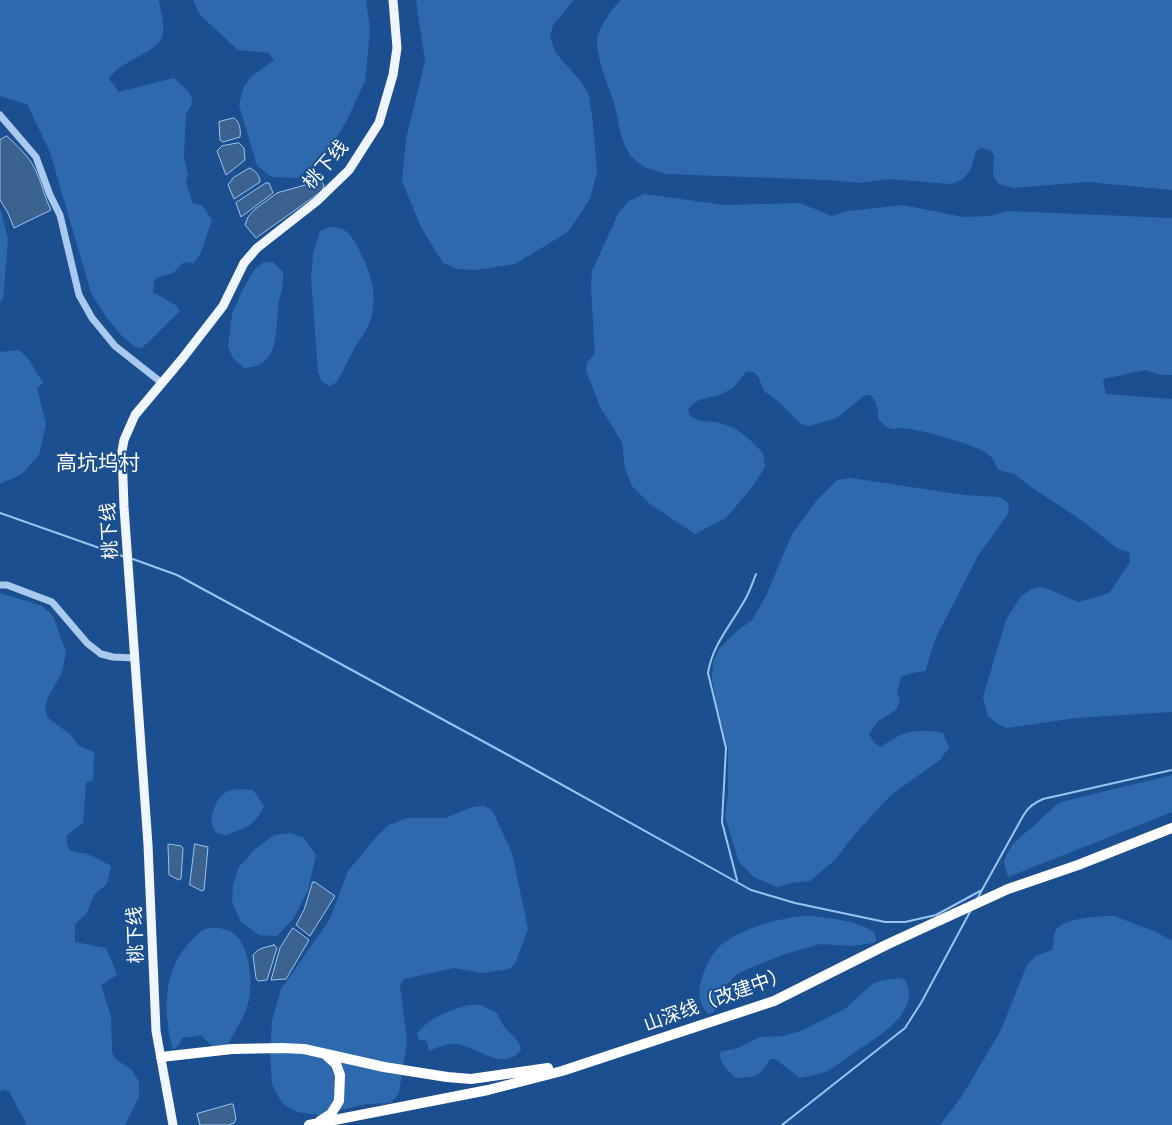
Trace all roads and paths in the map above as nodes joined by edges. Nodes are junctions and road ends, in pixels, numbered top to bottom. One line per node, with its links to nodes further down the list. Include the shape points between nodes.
1 (393, 0): 3 (main road, 桃下线, via 397,48 379,123 349,170 317,201 267,239 244,263 223,306)
2 (0, 115): 3 (street, via 36,157 60,214 79,294 92,318 115,346)
3 (162, 383): 5 (main road, 桃下线, via 135,415 122,451)
4 (0, 585): 5 (street, via 52,602 87,643 101,654)
5 (134, 658): 9 (main road, 桃下线, via 148,845 156,1031)
6 (1172, 828): 7 (highway, 山深线（改建中）, via 1078,866 1008,889 774,1001)
7 (620, 1052): 8 (highway, via 528,1072 471,1079 422,1074); 10 (highway, 山深线（改建中）, via 488,1090)
8 (326, 1055): 9 (highway, via 282,1048 232,1049); 10 (highway, via 336,1064 340,1075 339,1101 331,1114)
9 (161, 1057): 11 (main road, 桃下线)
10 (313, 1124)
11 (173, 1125)

